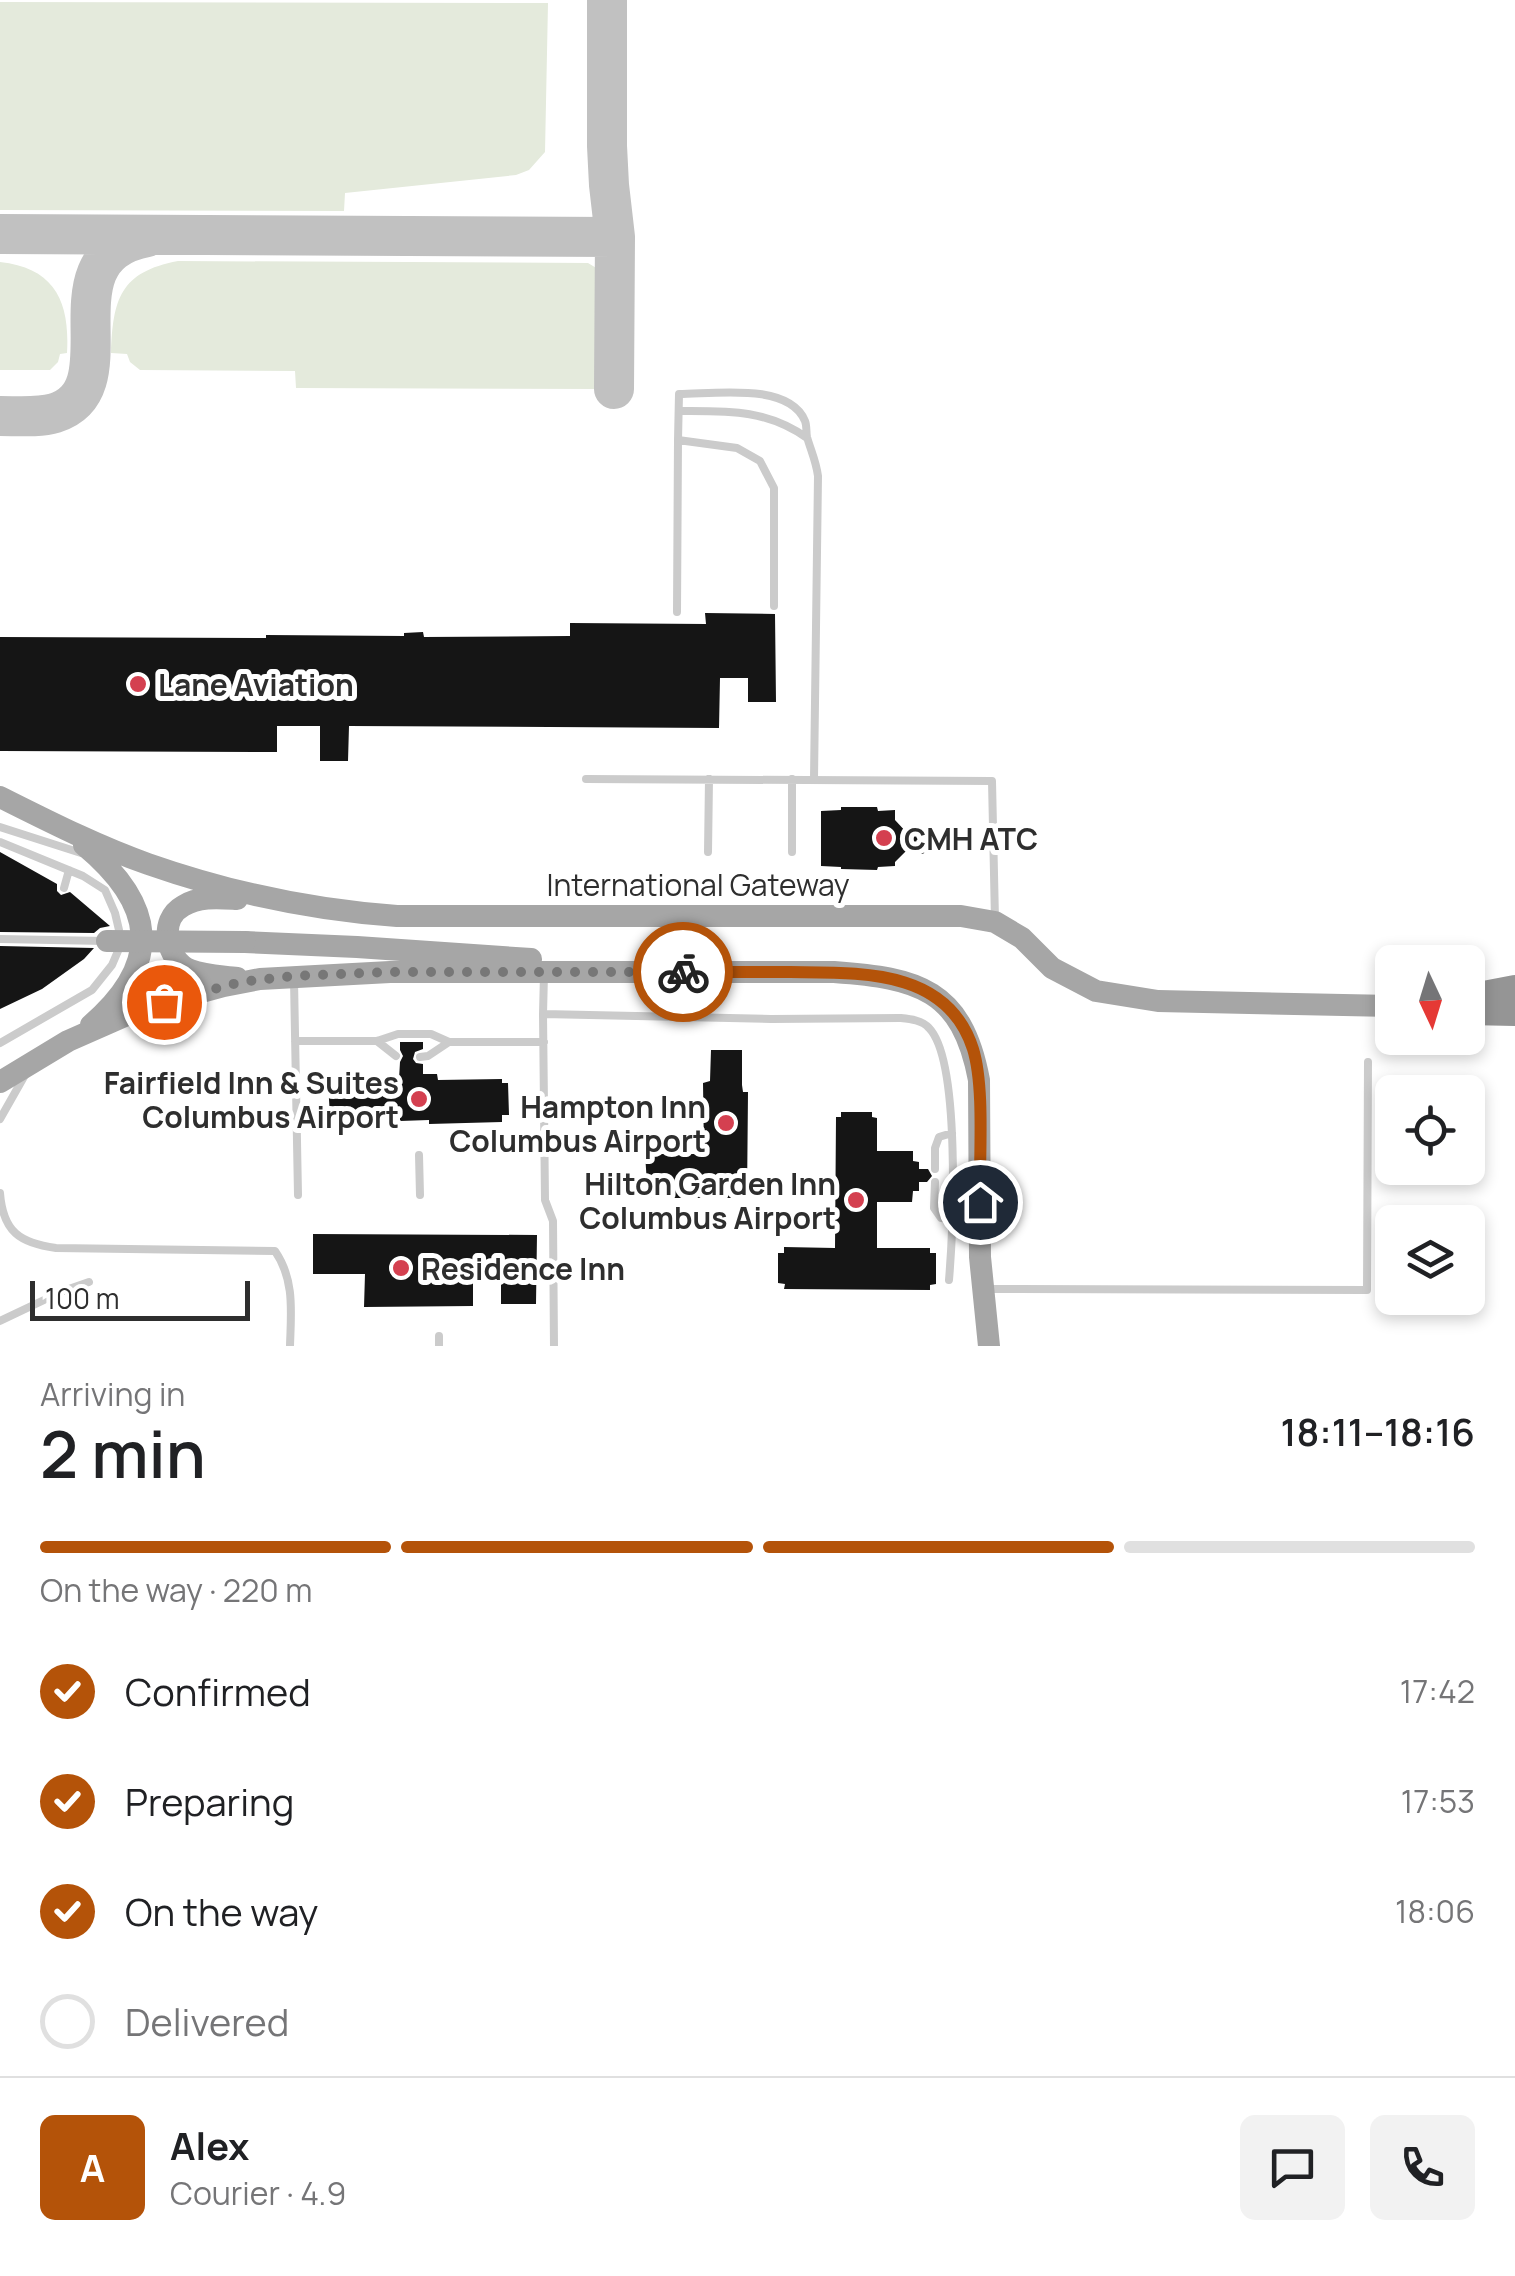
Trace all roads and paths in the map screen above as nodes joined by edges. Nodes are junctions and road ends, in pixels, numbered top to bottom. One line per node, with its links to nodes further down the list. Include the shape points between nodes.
1 (678, 411): 2 (lane, via 765,416); 2 (lane, via 679,394 773,395 794,405); 3 (lane)
2 (807, 438): 8 (lane, via 818,476)
3 (678, 440): 4 (lane, via 737,448 760,462 774,488); 5 (lane)
4 (774, 606)
5 (677, 612)
6 (709, 779): 7 (lane); 9 (lane); 15 (lane)
7 (792, 779): 8 (lane); 16 (lane)
8 (814, 779): 23 (lane, via 992,780)
9 (586, 780)
10 (7, 801): 12 (main road, International Gateway)
11 (0, 826): 17 (lane)
12 (60, 826): 17 (main road); 18 (main road, International Gateway)
13 (0, 842): 14 (lane)
14 (26, 852): 19 (lane); 20 (lane)
15 (708, 852)
16 (792, 852)
17 (103, 860): 18 (lane); 36 (main road, via 136,908 139,962 115,1001)
18 (150, 864): 22 (main road, International Gateway, via 232,890)
19 (26, 866)
20 (69, 870): 21 (lane); 41 (lane, via 105,890 120,930 118,951 92,990)
21 (64, 888)
22 (335, 910): 23 (main road, International Gateway, via 397,916 958,916); 29 (main road, via 210,898 175,911 168,943 185,968)
23 (995, 922): 32 (main road, International Gateway, via 1052,968 1096,991 1158,1001)
24 (0, 939): 25 (lane)
25 (107, 940): 27 (main road, bridge, via 502,955)
26 (544, 971): 27 (main road); 28 (main road); 35 (lane)
27 (642, 971): 58 (main road, via 880,976 948,1006 963,1025 978,1080)
28 (294, 976): 29 (main road); 37 (lane)
29 (260, 979): 36 (main road, via 143,1008)
30 (1515, 988): 31 (highway)
31 (1485, 994)
32 (1375, 1006)
33 (1485, 1011): 34 (highway)
34 (1515, 1012)
35 (544, 1014): 40 (lane); 48 (lane, via 915,1020 937,1040)
36 (68, 1041): 44 (main road)
37 (296, 1041): 38 (lane); 53 (lane)
38 (377, 1041): 39 (lane, via 431,1034); 42 (lane)
39 (450, 1042): 40 (lane); 43 (lane)
40 (544, 1042): 61 (lane)
41 (0, 1043)
42 (396, 1056)
43 (420, 1057)
44 (34, 1061): 46 (main road); 47 (lane)
45 (1368, 1062): 58 (lane, via 1367,1290)
46 (0, 1082)
47 (0, 1118)
48 (952, 1133): 50 (lane, via 939,1137); 55 (lane)
49 (419, 1156): 54 (lane)
50 (935, 1169)
51 (934, 1182): 55 (lane, via 934,1208)
52 (0, 1193): 60 (lane, via 12,1231 31,1245 276,1251 290,1287)
53 (298, 1195)
54 (420, 1195)
55 (953, 1220): 56 (lane)
56 (948, 1280)
57 (90, 1282): 59 (lane)
58 (983, 1296): 62 (main road); 63 (main road)
59 (0, 1321)
60 (290, 1346)
61 (554, 1346)
62 (971, 1346)
63 (989, 1346)

